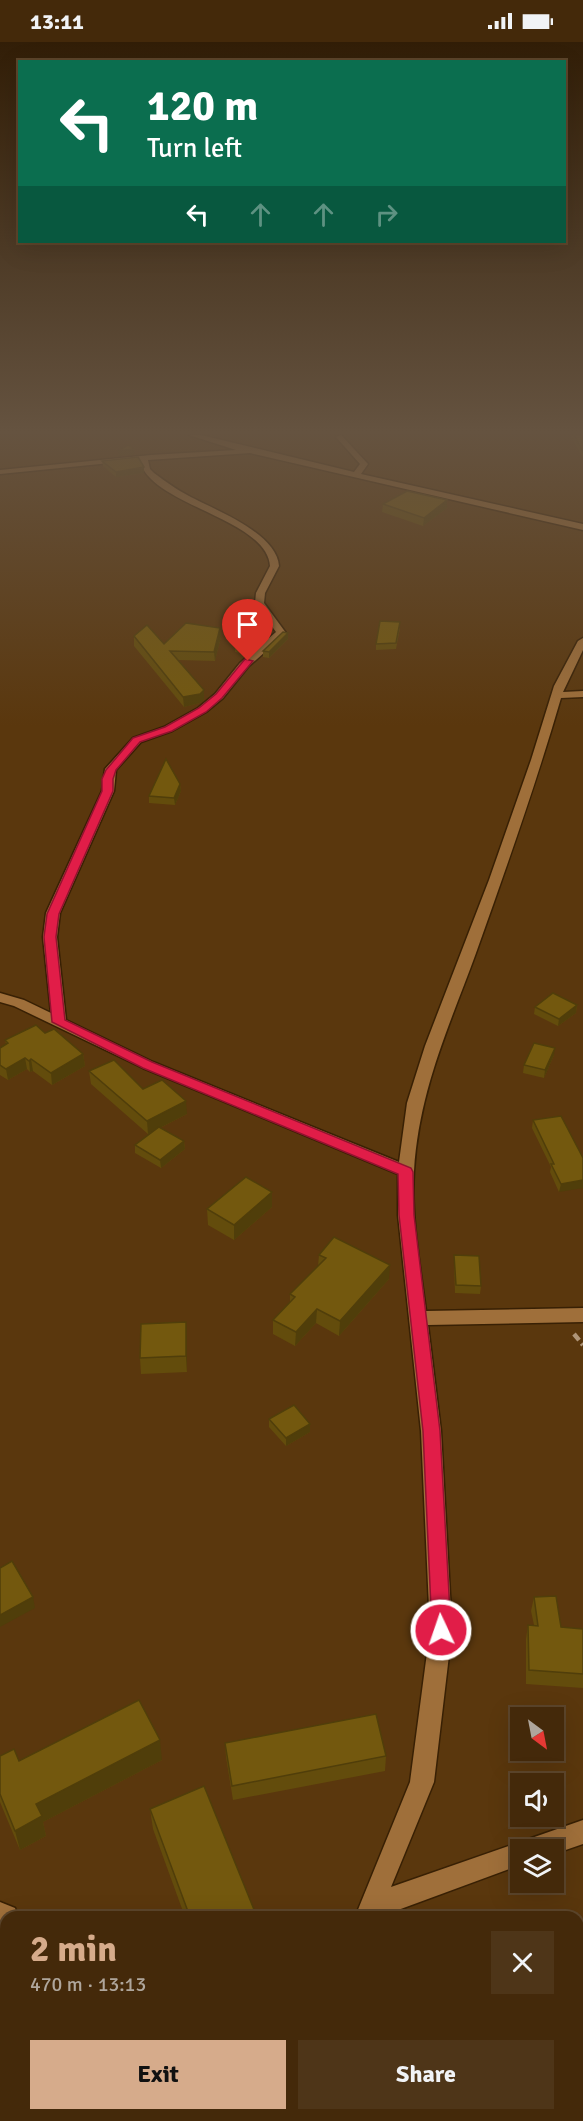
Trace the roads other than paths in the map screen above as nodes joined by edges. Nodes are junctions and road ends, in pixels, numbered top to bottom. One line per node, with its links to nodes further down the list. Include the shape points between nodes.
1 (247, 532): 6 (street, via 273,559 274,570 259,598 281,633 202,710 168,729 136,740 111,770 108,791 53,914 50,937)
2 (583, 641): 4 (street)
3 (583, 694): 4 (street)
4 (557, 695): 7 (street, via 468,955 432,1046 415,1103)
5 (0, 997): 6 (street)
6 (59, 1022): 7 (street, via 147,1065)
7 (406, 1172): 9 (street, via 406,1215)
8 (583, 1315): 9 (street)
9 (417, 1318): 13 (street, via 431,1431 441,1630 422,1782)
10 (583, 1832): 11 (street)
11 (562, 1839)
12 (510, 1857): 13 (street)
13 (369, 1911)

